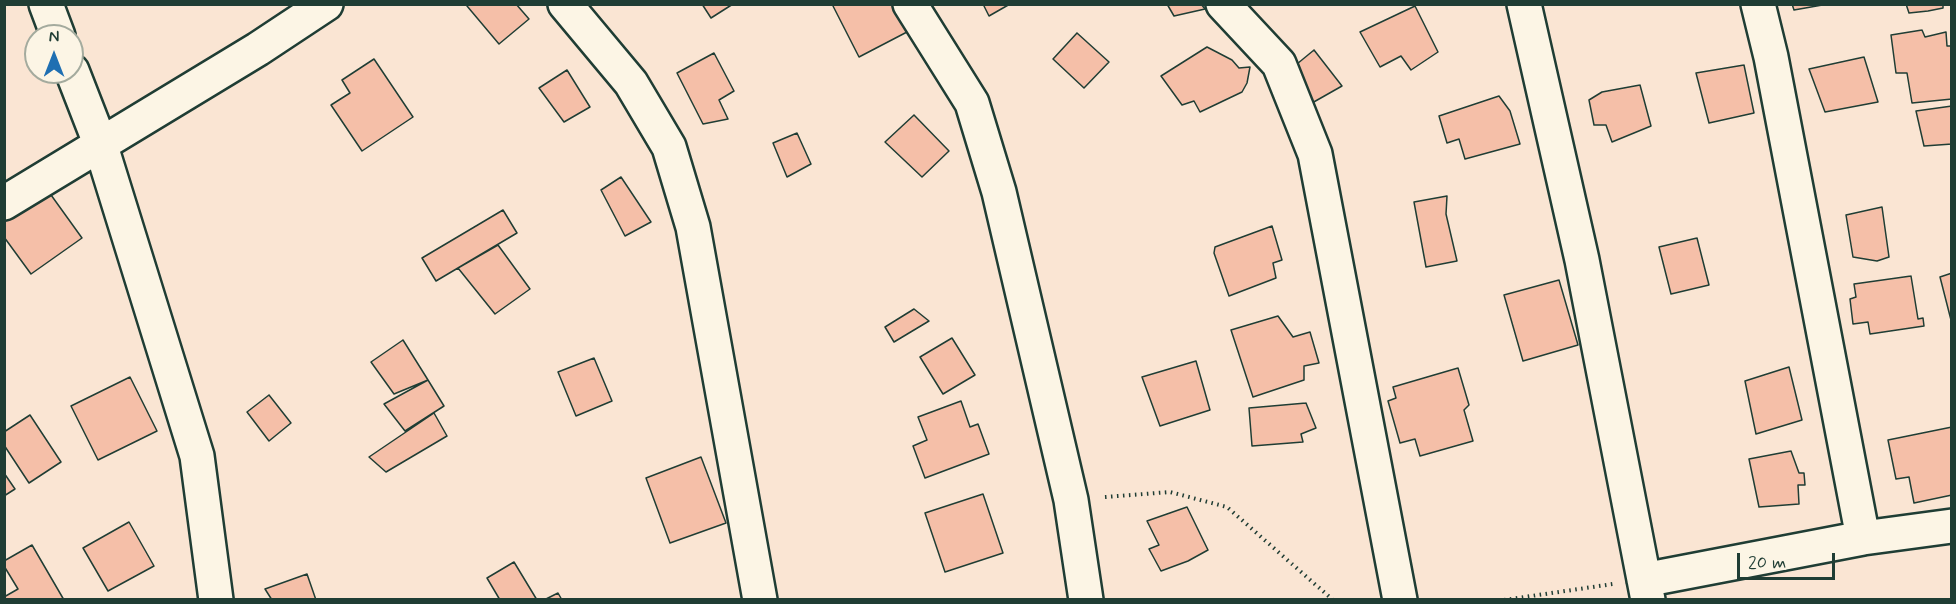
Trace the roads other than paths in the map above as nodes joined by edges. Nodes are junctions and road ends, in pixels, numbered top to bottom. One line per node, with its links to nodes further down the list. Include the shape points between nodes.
1 (46, 4): 8 (street)
2 (326, 4): 10 (street)
3 (565, 4): 16 (street, via 631,83 669,147 693,227)
4 (910, 4): 17 (street, via 972,103 999,192 1071,500)
5 (1223, 4): 18 (street, via 1279,64 1316,154)
6 (1524, 4): 14 (street, via 1582,260)
7 (1758, 4): 13 (street)
8 (54, 24)
9 (77, 84): 10 (street)
10 (100, 143): 11 (street); 15 (street, via 197,456)
11 (4, 203)
12 (1952, 526): 13 (street)
13 (1863, 538): 14 (street)
14 (1646, 590)
15 (216, 600)
16 (760, 600)
17 (1086, 600)
18 (1400, 600)

